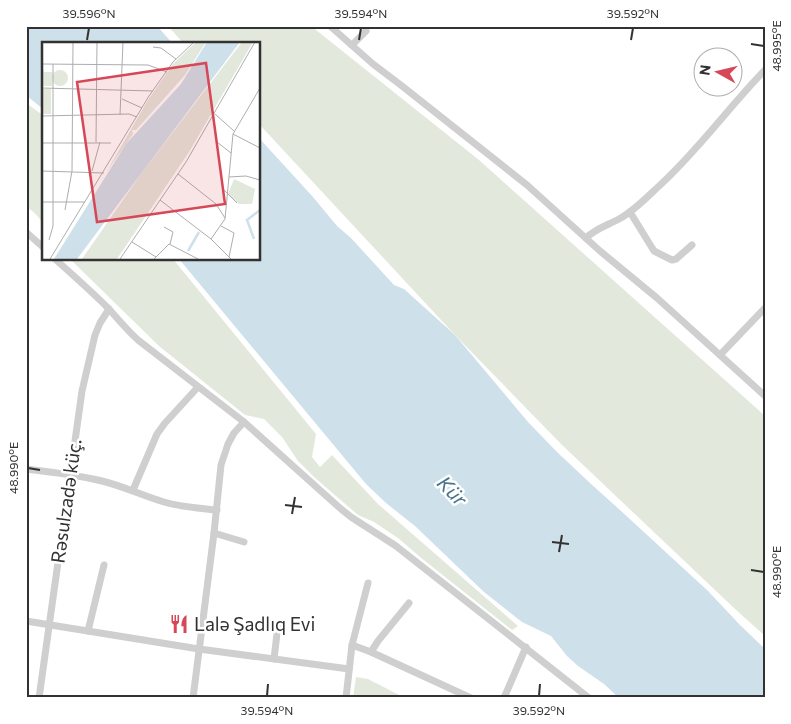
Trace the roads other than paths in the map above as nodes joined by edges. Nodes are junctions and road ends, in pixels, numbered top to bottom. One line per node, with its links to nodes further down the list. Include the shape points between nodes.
1 (330, 26): 3 (street)
2 (366, 31): 3 (street)
3 (352, 45): 7 (street, via 527,185)
4 (765, 70): 5 (street, via 675,170)
5 (630, 212): 7 (street); 8 (street, via 658,253 672,260)
6 (26, 232): 9 (street)
7 (586, 238): 13 (street)
8 (692, 245)
9 (42, 246)
10 (56, 260): 12 (street)
11 (765, 308): 13 (street)
12 (110, 310): 14 (street, via 138,340); 18 (street, Rəsulzadə küç., via 95,335 82,391)
13 (720, 355): 15 (street)
14 (198, 387): 16 (street); 19 (street, via 158,434)
15 (765, 396)
16 (244, 422): 20 (street, via 234,433 224,455); 32 (street, via 350,517 396,546)
17 (26, 469): 18 (street)
18 (70, 475): 19 (street); 27 (street, Rəsulzadə küç.)
19 (133, 490): 20 (street, via 162,502)
20 (217, 510): 21 (street)
21 (214, 533): 22 (street); 31 (street)
22 (244, 542)
23 (104, 565): 29 (street)
24 (368, 583): 30 (street)
25 (409, 603): 33 (street)
26 (26, 621): 27 (street)
27 (49, 624): 29 (street); 36 (street, Rəsulzadə küç.)
28 (278, 626): 34 (street)
29 (88, 630): 31 (street)
30 (352, 645): 33 (street); 35 (street)
31 (199, 648): 34 (street); 37 (street)
32 (526, 648): 40 (street); 41 (street)
33 (371, 652): 39 (street)
34 (274, 659): 35 (street)
35 (349, 669): 38 (street)
36 (39, 698)
37 (193, 698)
38 (346, 698)
39 (471, 698)
40 (504, 698)
41 (589, 698)

